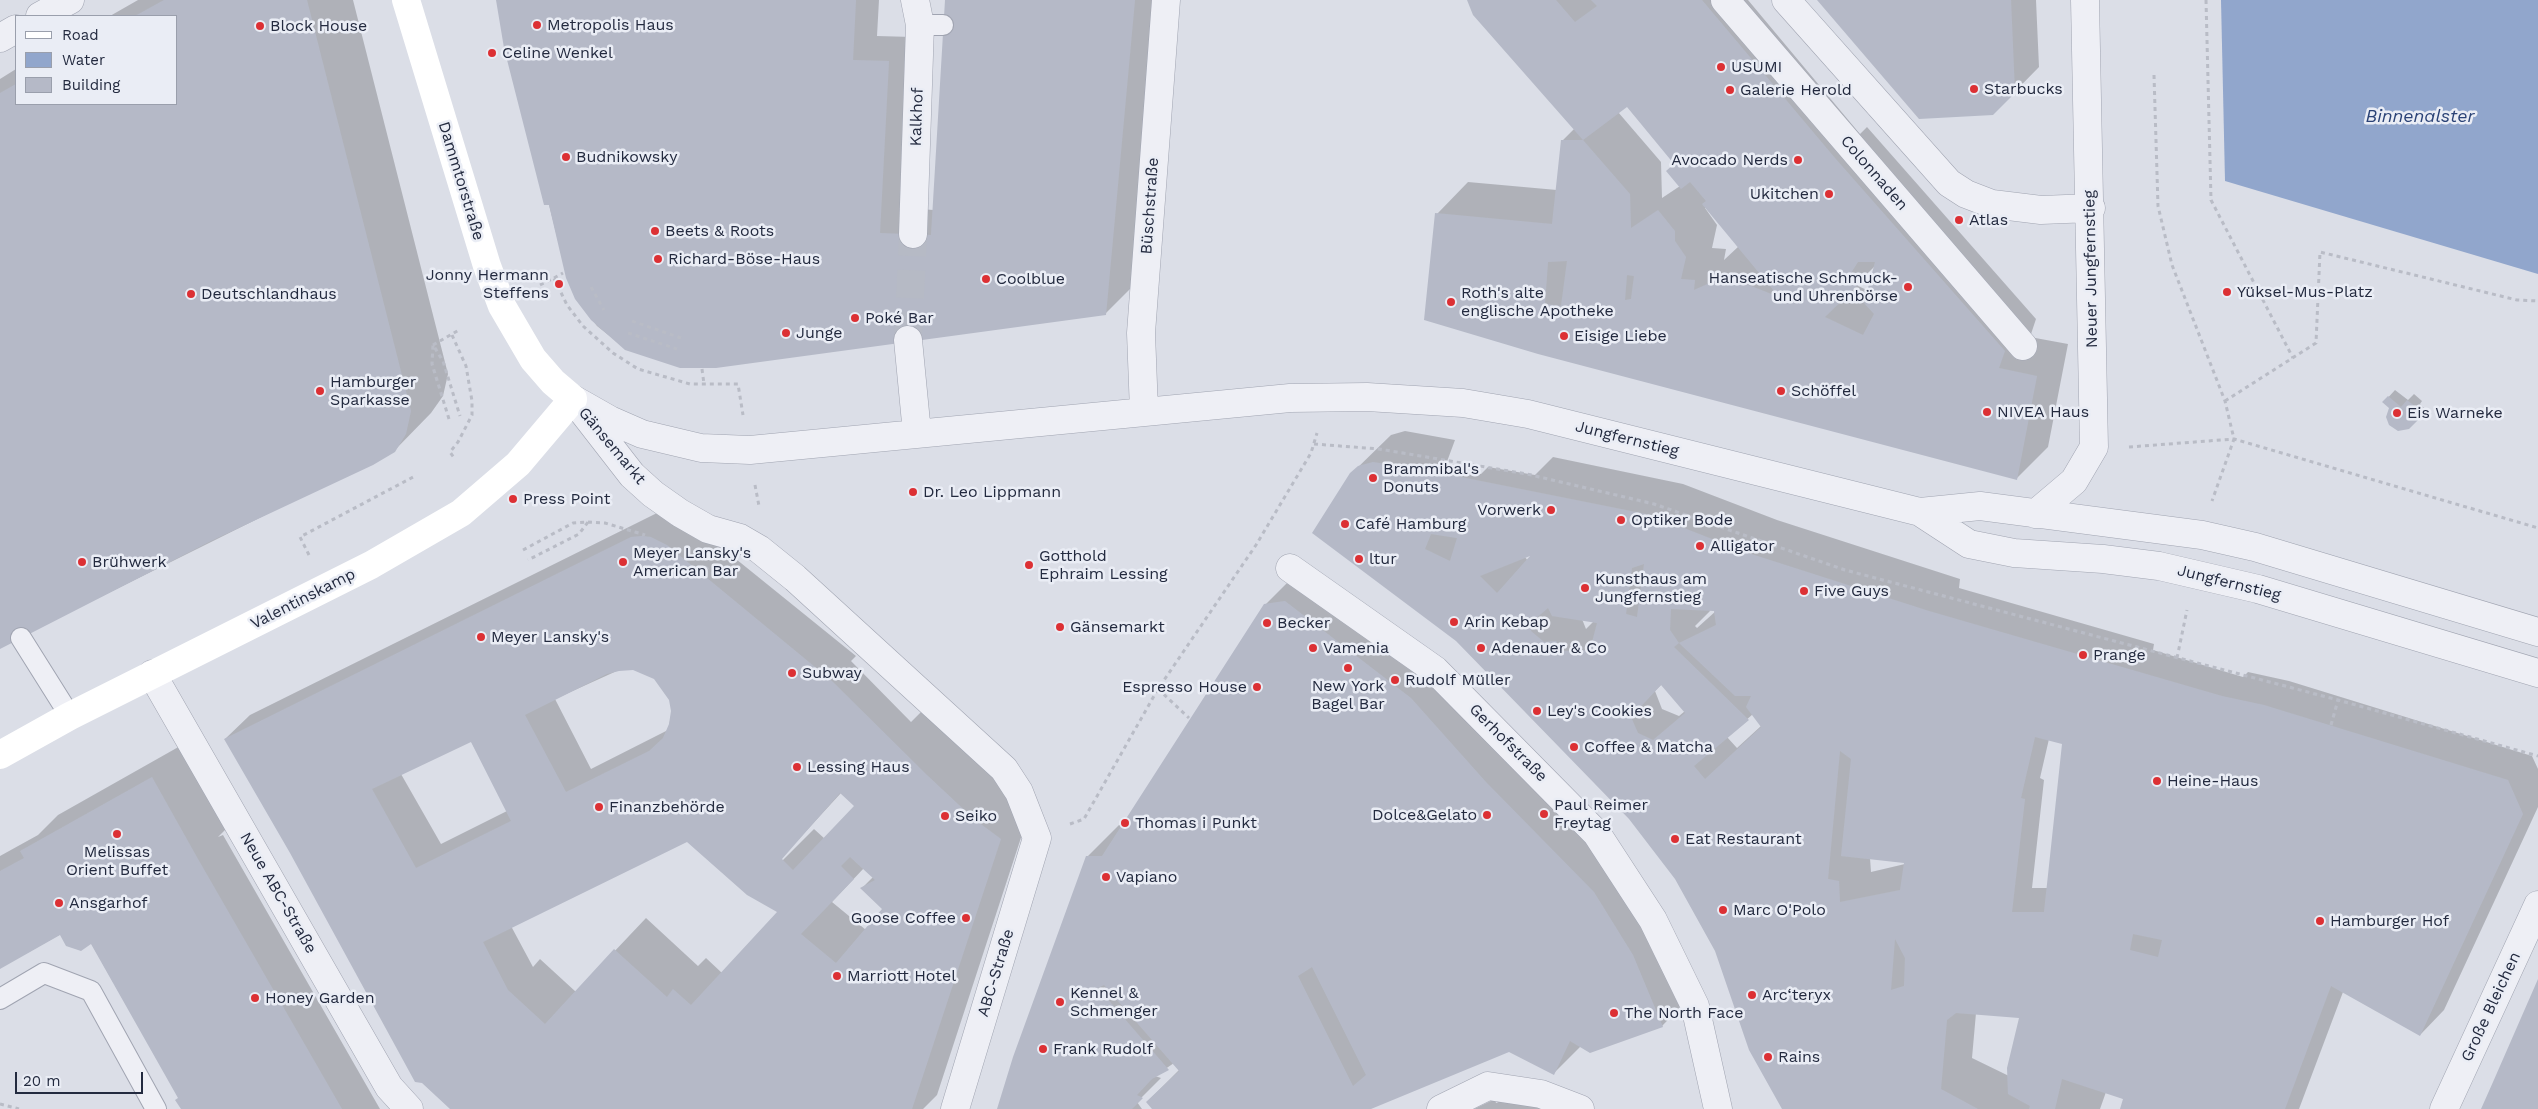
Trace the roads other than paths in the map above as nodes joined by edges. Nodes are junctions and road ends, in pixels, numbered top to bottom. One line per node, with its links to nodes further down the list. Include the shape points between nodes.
1 (70, 0): 7 (street)
2 (406, 0): 16 (street, Dammtorstraße, via 502,306 533,359)
3 (1166, 0): 17 (street, Büschstraße, via 1141,332)
4 (1725, 0): 14 (street, Colonnaden)
5 (1786, 0): 11 (street, via 1949,183 1992,204 2041,210)
6 (2085, 0): 11 (street, Neuer Jungfernstieg)
7 (42, 15)
8 (926, 17): 12 (street, Kalkhof)
9 (15, 30): 10 (street)
10 (0, 38)
11 (2090, 208): 20 (street, Neuer Jungfernstieg, via 2094,447 2074,482)
12 (913, 234)
13 (908, 340): 18 (street)
14 (2023, 346)
15 (1329, 396): 17 (street, Gänsemarkt); 19 (street, Jungfernstieg, via 1439,401 1528,414)
16 (573, 399): 18 (street, Gänsemarkt, via 642,434 700,448 750,450); 24 (street, Valentinskamp, via 518,464 461,513 371,565); 28 (street, Gänsemarkt, via 625,467 653,494 708,529 740,538 759,549 1004,769 1019,792)
17 (1144, 411): 18 (street, Gänsemarkt)
18 (917, 433)
19 (1920, 512): 20 (street, Jungfernstieg, via 1980,506); 25 (street, Jungfernstieg, via 1969,544 2014,553 2103,559 2258,588)
20 (2035, 514): 22 (street, Jungfernstieg, via 2185,532 2255,547)
21 (1290, 568): 36 (street, Gerhofstraße, via 1435,670 1597,834 1654,920 1695,1006)
22 (2538, 632)
23 (21, 638): 26 (lane)
24 (152, 674): 26 (street, Valentinskamp); 32 (street, Neue ABC-Straße, via 390,1087)
25 (2538, 674)
26 (70, 716): 27 (street, Valentinskamp)
27 (0, 755)
28 (1038, 838): 33 (street, ABC-Straße)
29 (2538, 905): 37 (street, Große Bleichen)
30 (0, 999): 31 (lane, via 44,973 91,990)
31 (156, 1109)
32 (409, 1109)
33 (955, 1109)
34 (1441, 1109): 35 (street, via 1488,1086 1541,1094)
35 (1580, 1109)
36 (1718, 1109)
37 (2444, 1109)

